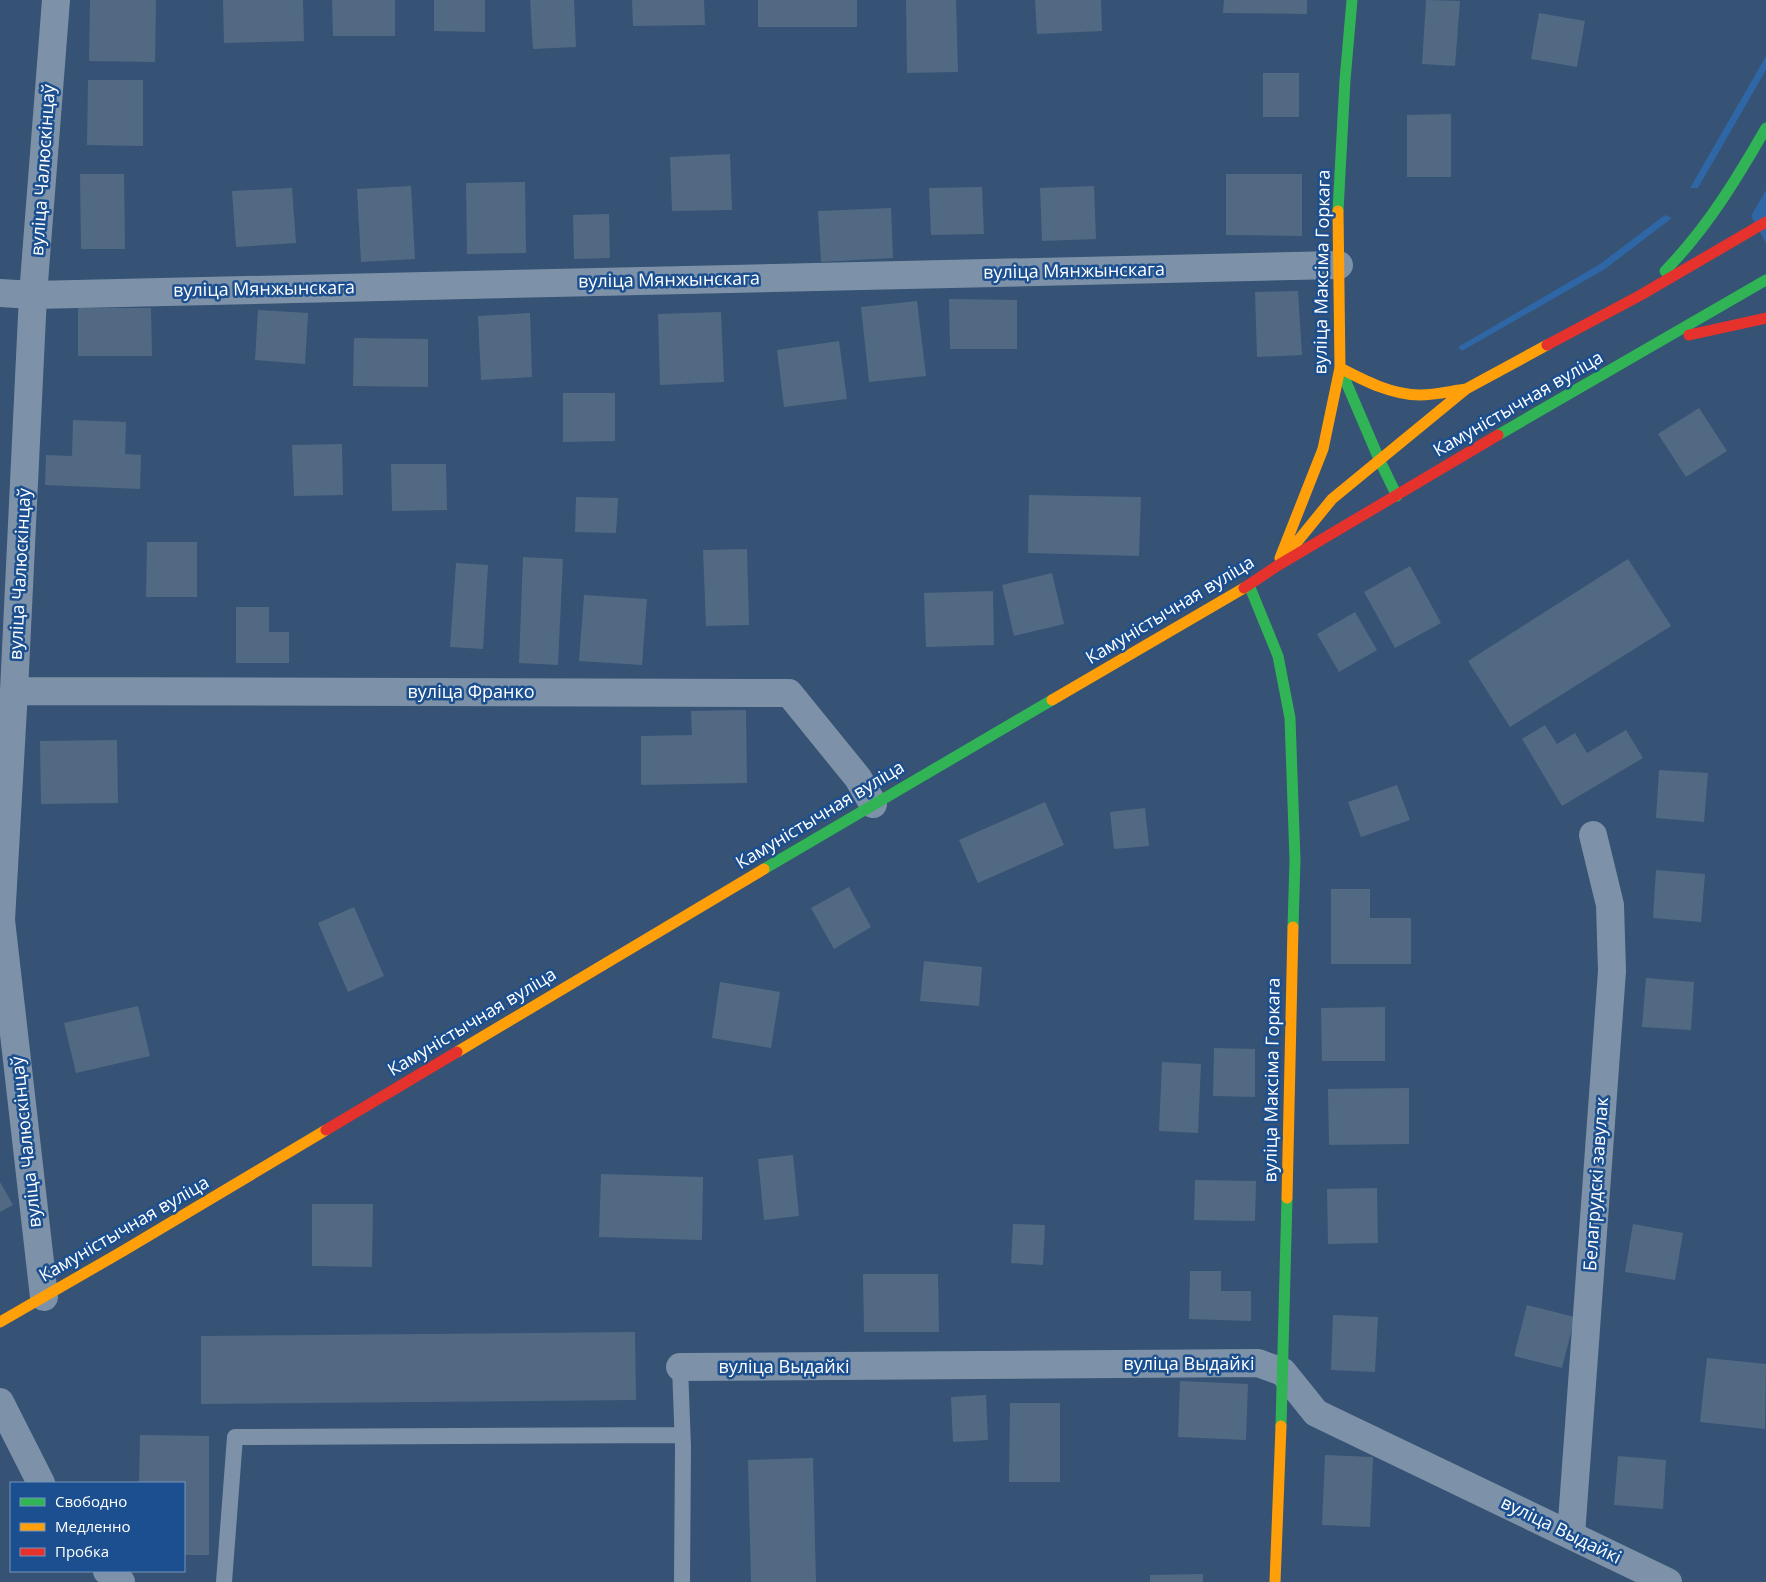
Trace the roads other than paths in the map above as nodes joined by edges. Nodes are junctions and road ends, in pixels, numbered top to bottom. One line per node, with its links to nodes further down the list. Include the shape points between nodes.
1 (56, 0): 8 (street, вуліца Чалюскінцаў)
2 (1352, 0): 5 (main road, вуліца Максіма Горкага, via 1339,200)
3 (1766, 128): 9 (main road, via 1733,185 1688,248)
4 (1766, 222): 9 (main road)
5 (1339, 265): 8 (street, вуліца Мянжынскага); 12 (main road, вуліца Максіма Горкага)
6 (1766, 280): 11 (main road, Камуністычная вуліца)
7 (0, 293): 8 (street, вуліца Мянжынскага)
8 (34, 295): 18 (street, вуліца Чалюскінцаў)
9 (1639, 296): 13 (main road)
10 (1766, 318): 11 (main road)
11 (1661, 342): 15 (main road, Камуністычная вуліца)
12 (1340, 368): 13 (main road, via 1366,382 1419,396); 14 (main road); 16 (main road, вуліца Максіма Горкага, via 1323,449)
13 (1466, 389): 14 (main road)
14 (1379, 459): 15 (main road); 16 (main road, via 1332,499)
15 (1397, 496): 16 (main road, Камуністычная вуліца)
16 (1278, 566): 17 (main road, Камуністычная вуліца)
17 (1249, 585): 19 (main road, Камуністычная вуліца); 25 (main road, вуліца Максіма Горкага, via 1278,656 1290,718 1295,860)
18 (14, 692): 19 (street, вуліца Франко, via 789,693 858,778); 21 (street, вуліца Чалюскінцаў)
19 (873, 804): 22 (main road, Камуністычная вуліца)
20 (1593, 835): 29 (street, Белагрудскі завулак, via 1610,905 1612,971)
21 (0, 920): 22 (street, вуліца Чалюскінцаў)
22 (44, 1296): 23 (main road, Камуністычная вуліца)
23 (0, 1322)
24 (680, 1368): 25 (street, вуліца Выдайкі, via 1258,1363); 27 (lane)
25 (1283, 1372): 29 (street, вуліца Выдайкі, via 1316,1413); 34 (main road, вуліца Максіма Горкага)
26 (0, 1402): 28 (street)
27 (682, 1435): 32 (lane, via 235,1437); 33 (lane)
28 (40, 1482)
29 (1571, 1535): 35 (street, вуліца Выдайкі)
30 (107, 1572): 31 (street)
31 (121, 1582)
32 (224, 1582)
33 (682, 1582)
34 (1275, 1582)
35 (1668, 1582)

